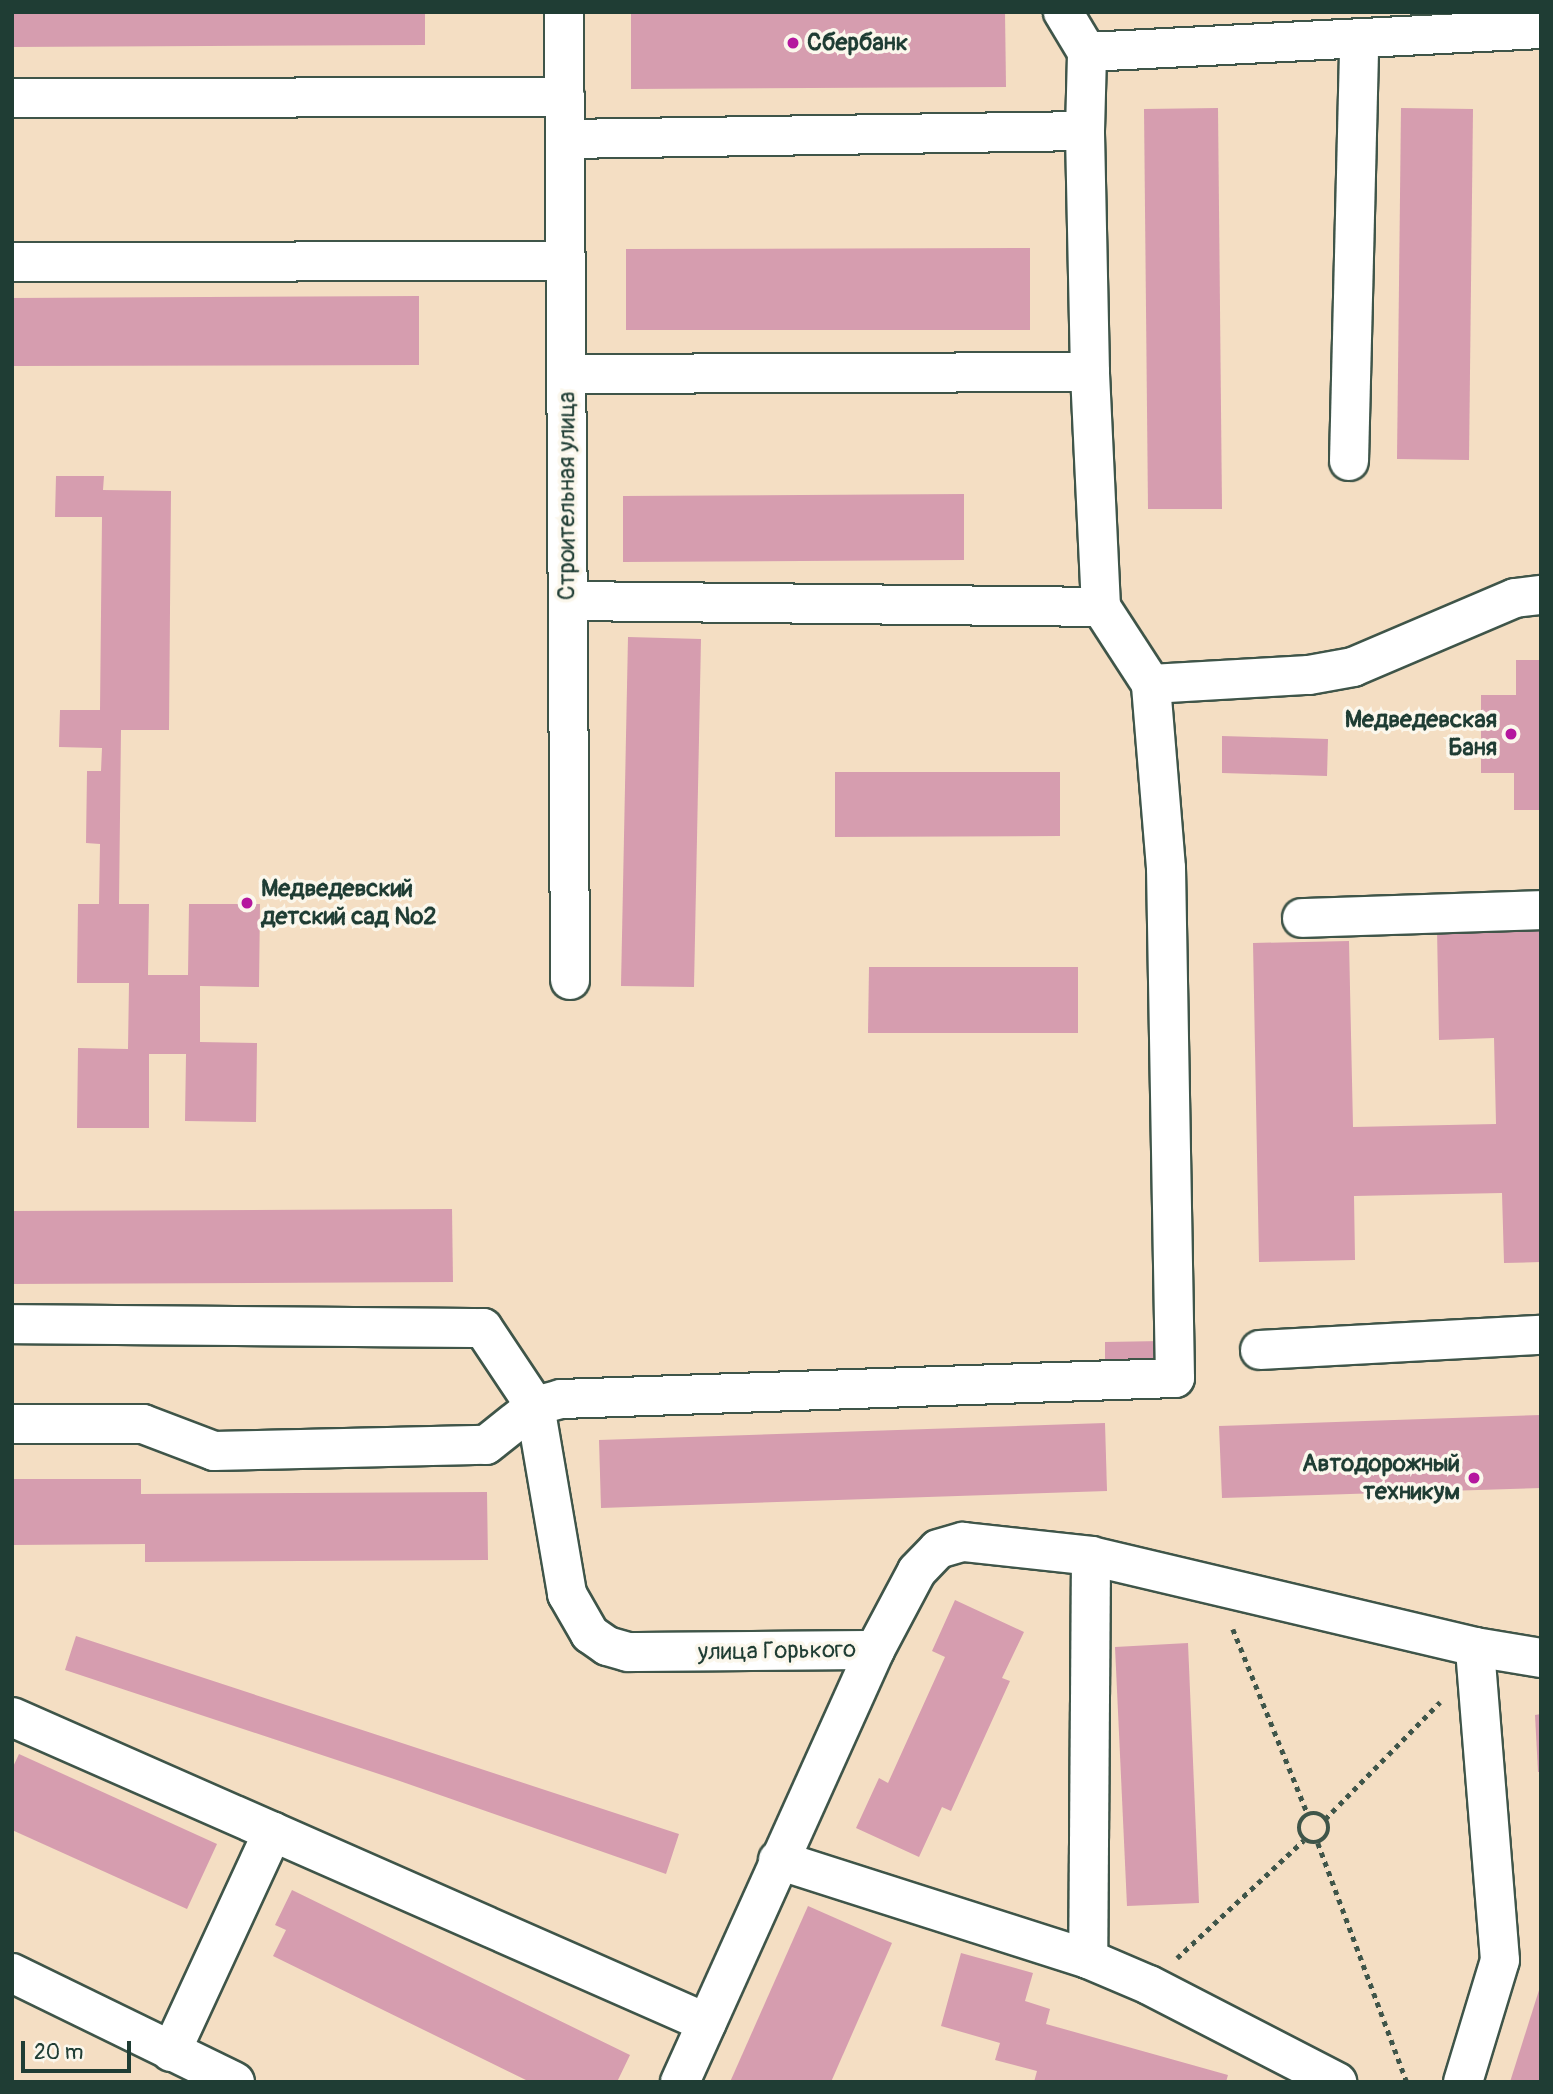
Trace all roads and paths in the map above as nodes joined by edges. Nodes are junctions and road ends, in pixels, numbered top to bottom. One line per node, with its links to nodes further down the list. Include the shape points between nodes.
1 (564, 12): 7 (street, Строительная улица)
2 (1063, 12): 6 (street)
3 (1479, 22): 4 (street); 5 (street)
4 (1541, 29)
5 (1359, 38): 6 (street); 15 (street)
6 (1087, 52): 9 (street)
7 (565, 97): 8 (street); 10 (street, Строительная улица)
8 (12, 98)
9 (1085, 131): 10 (street); 13 (street)
10 (565, 139): 11 (street, Строительная улица)
11 (565, 261): 12 (street); 14 (street, Строительная улица)
12 (12, 262)
13 (1090, 372): 14 (street); 18 (street)
14 (566, 374): 17 (street, Строительная улица)
15 (1349, 461)
16 (1541, 595): 19 (street, via 1515,598 1353,667 1309,676)
17 (568, 601): 18 (street); 22 (street, Строительная улица)
18 (1101, 607): 19 (street)
19 (1151, 684): 26 (street, via 1166,868 1175,1378 561,1399)
20 (1541, 910): 21 (street)
21 (1301, 918)
22 (570, 980)
23 (12, 1324): 26 (street, via 483,1328)
24 (1541, 1335): 25 (street)
25 (1260, 1350)
26 (535, 1406): 27 (street, via 486,1445 214,1451 143,1424); 30 (street, улица Горького, via 567,1594 590,1634 607,1646 628,1652)
27 (12, 1424)
28 (1091, 1556): 29 (street, улица Горького); 30 (street, улица Горького, via 963,1542 938,1549 917,1570); 40 (street)
29 (1216, 1586): 31 (street, улица Горького); 34 (path)
30 (875, 1650): 39 (street)
31 (1477, 1656): 32 (street, улица Горького); 35 (path); 49 (street, via 1500,1960)
32 (1541, 1658)
33 (12, 1717): 36 (street)
34 (1308, 1815): 35 (path); 37 (path, via 1299,1826)
35 (1325, 1819): 38 (path, via 1328,1832)
36 (273, 1831): 43 (street); 44 (street)
37 (1304, 1840): 38 (path); 42 (path)
38 (1318, 1843): 48 (path)
39 (778, 1860): 40 (street); 43 (street)
40 (1088, 1959): 42 (street)
41 (12, 1973): 44 (street)
42 (1149, 1985): 47 (street)
43 (707, 2024): 46 (street)
44 (171, 2052): 45 (street)
45 (217, 2078)
46 (680, 2082)
47 (1337, 2082)
48 (1407, 2082)
49 (1463, 2082)

